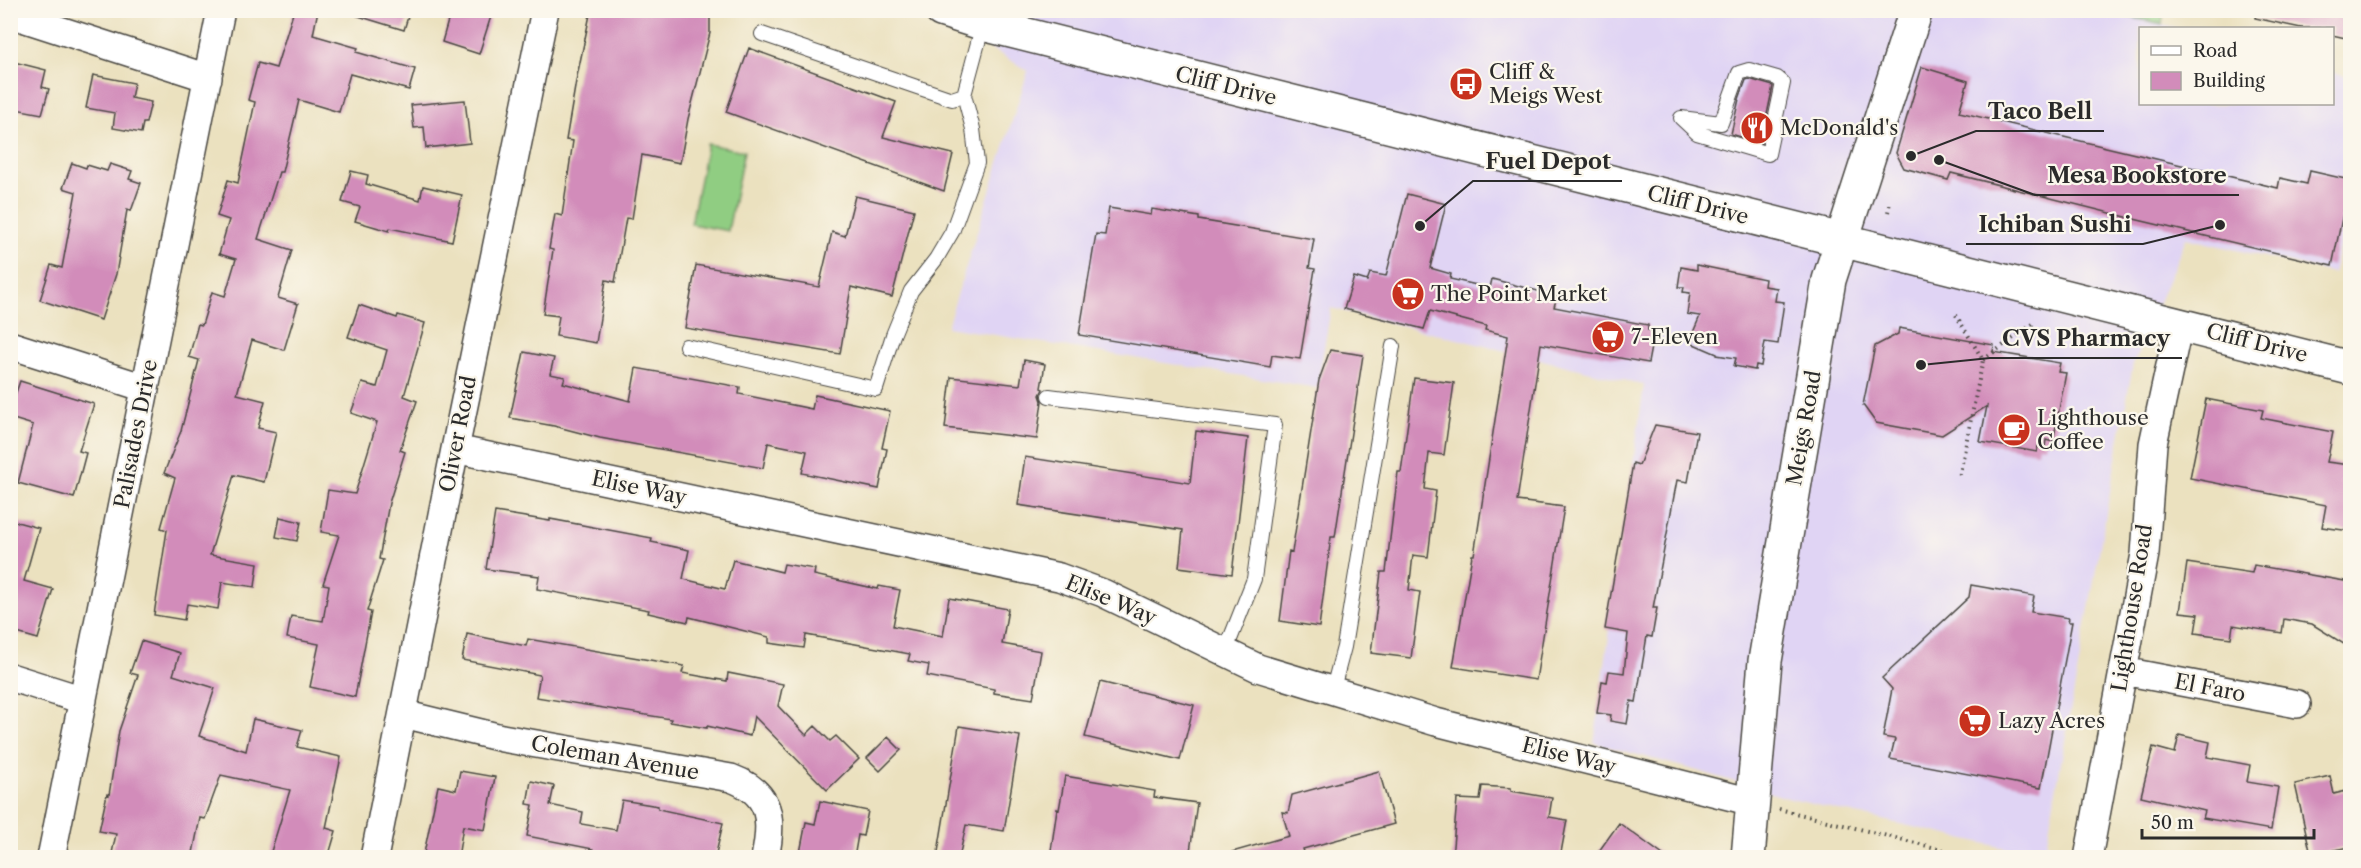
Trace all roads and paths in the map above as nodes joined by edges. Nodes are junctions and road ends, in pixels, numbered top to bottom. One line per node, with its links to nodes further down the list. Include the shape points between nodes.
1 (221, 10): 8 (street, Palisades Drive)
2 (545, 10): 24 (street, Oliver Road)
3 (941, 10): 6 (main road, Cliff Drive)
4 (1916, 10): 13 (main road, Meigs Road)
5 (10, 14): 8 (street)
6 (990, 20): 9 (lane); 13 (main road, Cliff Drive, via 1662,196)
7 (762, 34): 9 (lane, via 952,99)
8 (208, 78): 22 (street, Palisades Drive)
9 (964, 95): 18 (lane, via 977,163 952,232 911,291 876,389)
10 (1681, 118): 10 (lane, via 1697,133 1767,154 1783,83 1749,70 1738,73 1721,123)
11 (1883, 205): 12 (path, via 1890,204)
12 (1888, 212)
13 (1844, 239): 16 (main road, Cliff Drive); 33 (main road, Meigs Road, via 1829,280 1786,527 1765,661)
14 (1956, 315): 20 (path)
15 (2033, 324): 20 (path)
16 (2180, 324): 21 (main road, Cliff Drive); 27 (street, Lighthouse Road, via 2153,444 2145,554)
17 (10, 345): 22 (street)
18 (686, 346)
19 (1393, 346): 29 (lane, via 1344,647)
20 (1983, 360): 25 (path)
21 (2350, 368)
22 (145, 388): 30 (street, Palisades Drive)
23 (1049, 396): 26 (lane, via 1275,425 1254,579)
24 (455, 450): 26 (street, Elise Way, via 1059,577 1103,593); 32 (street, Oliver Road)
25 (1959, 478)
26 (1225, 652): 29 (street, Elise Way, via 1258,668)
27 (2123, 671): 31 (street, El Faro); 39 (street, Lighthouse Road)
28 (10, 677): 30 (street)
29 (1332, 692): 33 (street, Elise Way, via 1457,728)
30 (83, 700): 34 (street, Palisades Drive)
31 (2297, 704)
32 (402, 714): 35 (street, Oliver Road); 36 (street, Coleman Avenue, via 501,738 743,782 754,789 768,811)
33 (1752, 802): 37 (main road, Meigs Road); 38 (path)
34 (51, 858)
35 (374, 858)
36 (765, 858)
37 (1748, 858)
38 (1976, 858)
39 (2088, 858)

